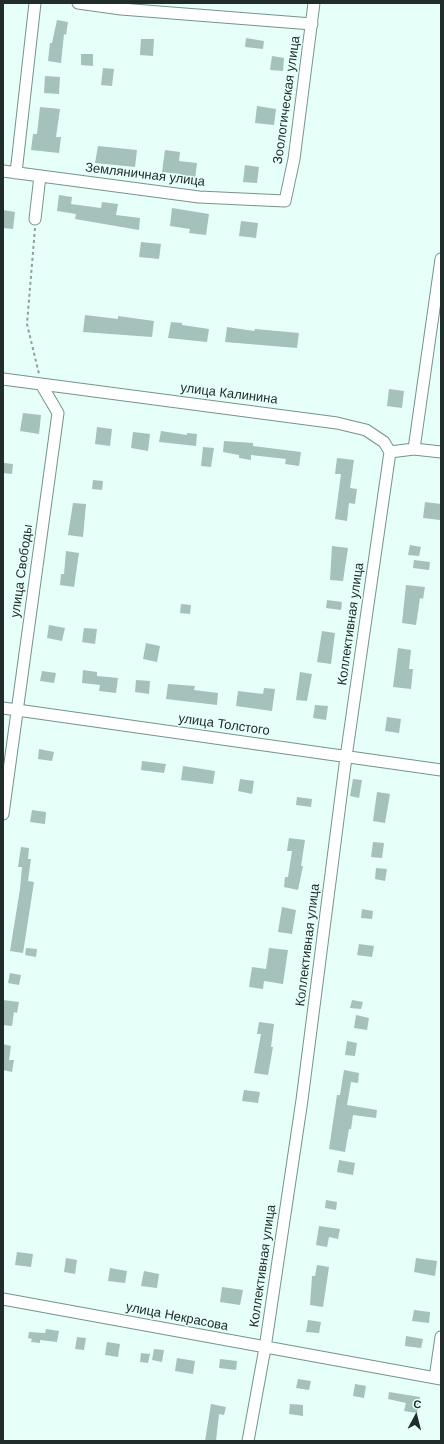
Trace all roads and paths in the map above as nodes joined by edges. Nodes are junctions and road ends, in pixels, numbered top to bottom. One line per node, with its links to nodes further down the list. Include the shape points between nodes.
1 (35, 3): 6 (street)
2 (78, 3): 4 (street, via 121,9)
3 (314, 3): 4 (street, Зоологическая улица)
4 (312, 24): 8 (street, Зоологическая улица, via 294,159)
5 (3, 171): 6 (street, Земляничная улица)
6 (16, 173): 7 (street, Земляничная улица)
7 (40, 176): 8 (street, Земляничная улица, via 199,197); 9 (street)
8 (285, 201)
9 (35, 219): 12 (path, via 27,324)
10 (441, 259): 13 (street)
11 (3, 379): 12 (street, улица Калинина)
12 (41, 384): 14 (street, улица Калинина, via 336,423 366,430 384,442); 17 (street, улица Свободы, via 58,413)
13 (414, 449): 14 (street); 15 (street)
14 (390, 452): 18 (street, Коллективная улица)
15 (441, 452)
16 (3, 708): 17 (street, улица Толстого)
17 (18, 710): 18 (street, улица Толстого); 20 (street, улица Свободы)
18 (346, 757): 19 (street, улица Толстого); 23 (street, Коллективная улица, via 302,1100)
19 (441, 770)
20 (3, 814)
21 (3, 1299): 23 (street, улица Некрасова)
22 (441, 1337): 24 (street)
23 (265, 1348): 24 (street, улица Некрасова); 25 (street, Коллективная улица)
24 (438, 1379)
25 (248, 1441)

